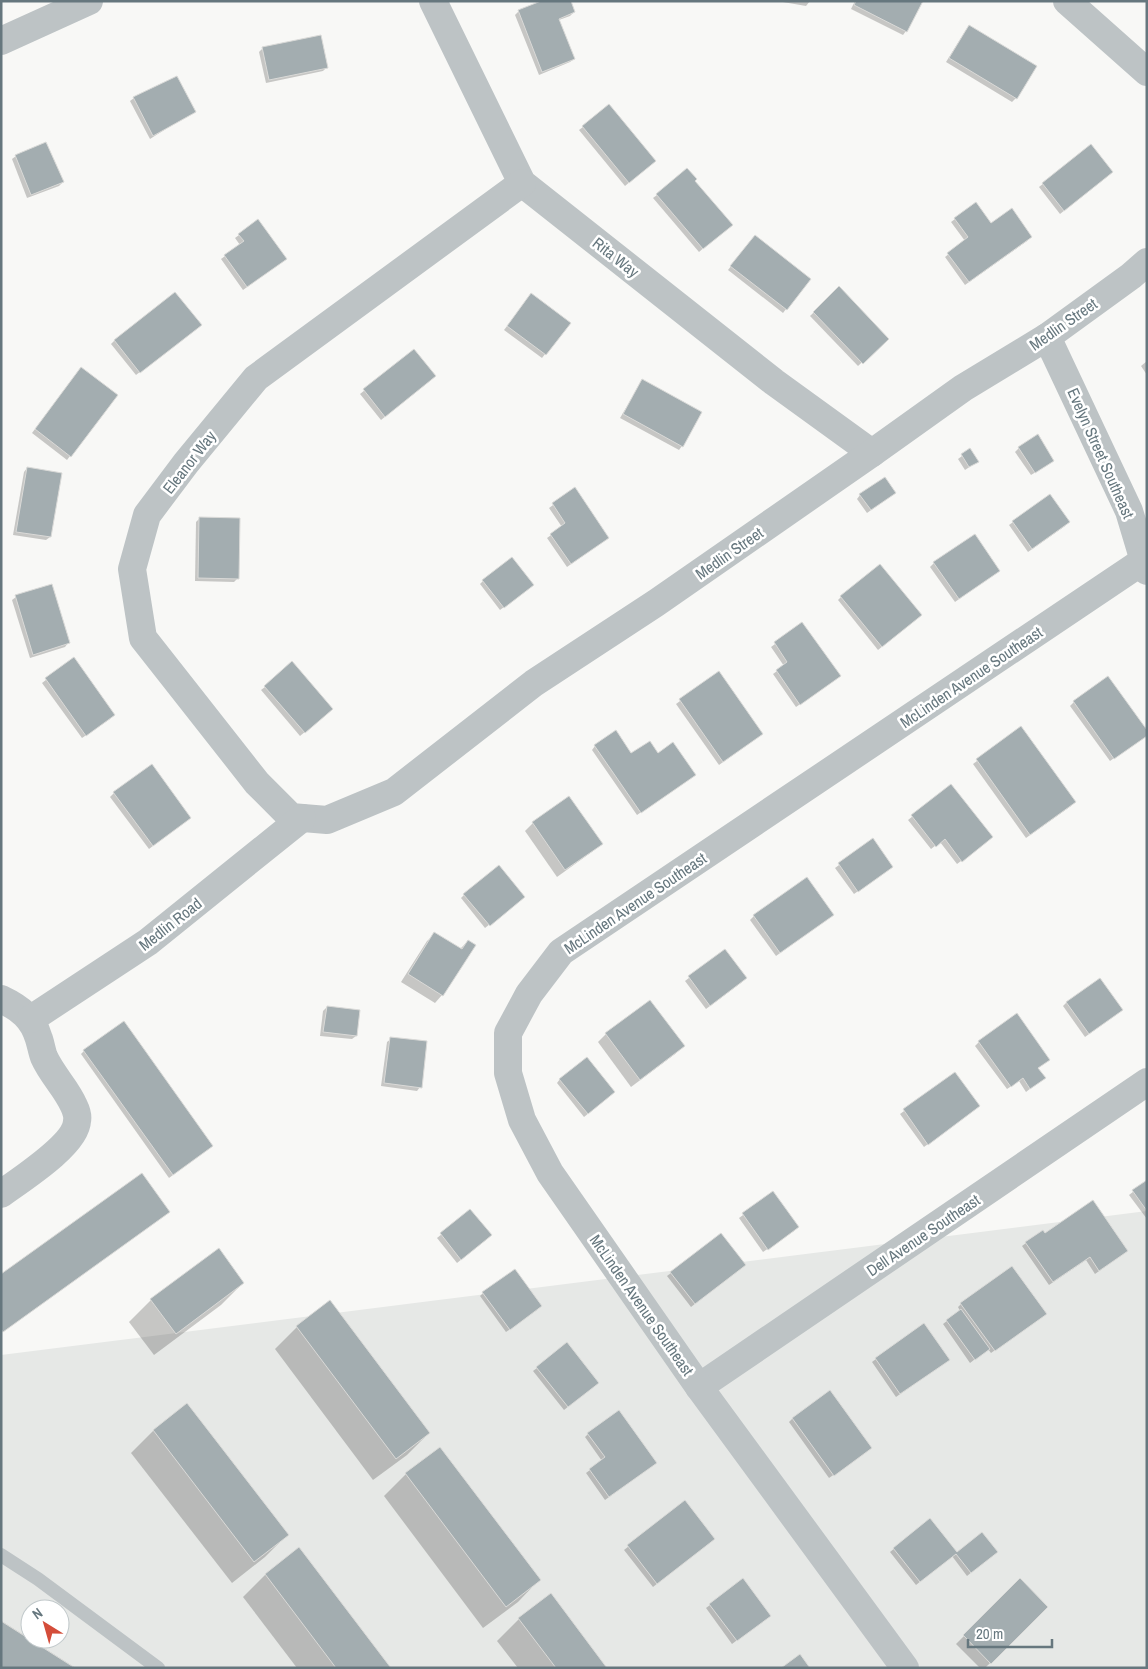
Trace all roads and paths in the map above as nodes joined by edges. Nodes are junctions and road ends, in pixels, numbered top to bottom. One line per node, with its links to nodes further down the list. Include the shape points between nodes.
1 (89, 1): 4 (street)
2 (433, 1): 6 (street, Rita Way)
3 (1067, 1): 5 (street)
4 (1, 41)
5 (1147, 72)
6 (522, 183): 9 (street, Rita Way, via 774,382); 12 (street, Eleanor Way, via 256,378 147,515 132,569 143,638 257,783 291,817)
7 (1147, 262): 8 (street, Medlin Street)
8 (1047, 338): 9 (street, Medlin Street, via 963,388); 10 (street, Evelyn Street Southeast)
9 (872, 453): 12 (street, Medlin Street, via 534,683 394,792 327,820)
10 (1138, 506): 11 (street, Evelyn Street Southeast)
11 (1145, 566): 17 (street, McLinden Avenue Southeast, via 561,952 529,994 508,1033 508,1073 522,1120 550,1173)
12 (302, 818): 14 (street, Medlin Road, via 148,942)
13 (1, 999): 14 (street)
14 (31, 1019): 16 (street, via 44,1057 68,1094 78,1121 69,1140 54,1155)
15 (1147, 1082): 17 (street, Dell Avenue Southeast)
16 (1, 1194)
17 (699, 1387): 20 (street, McLinden Avenue Southeast)
18 (1, 1555): 19 (lane)
19 (158, 1668)
20 (905, 1668)

